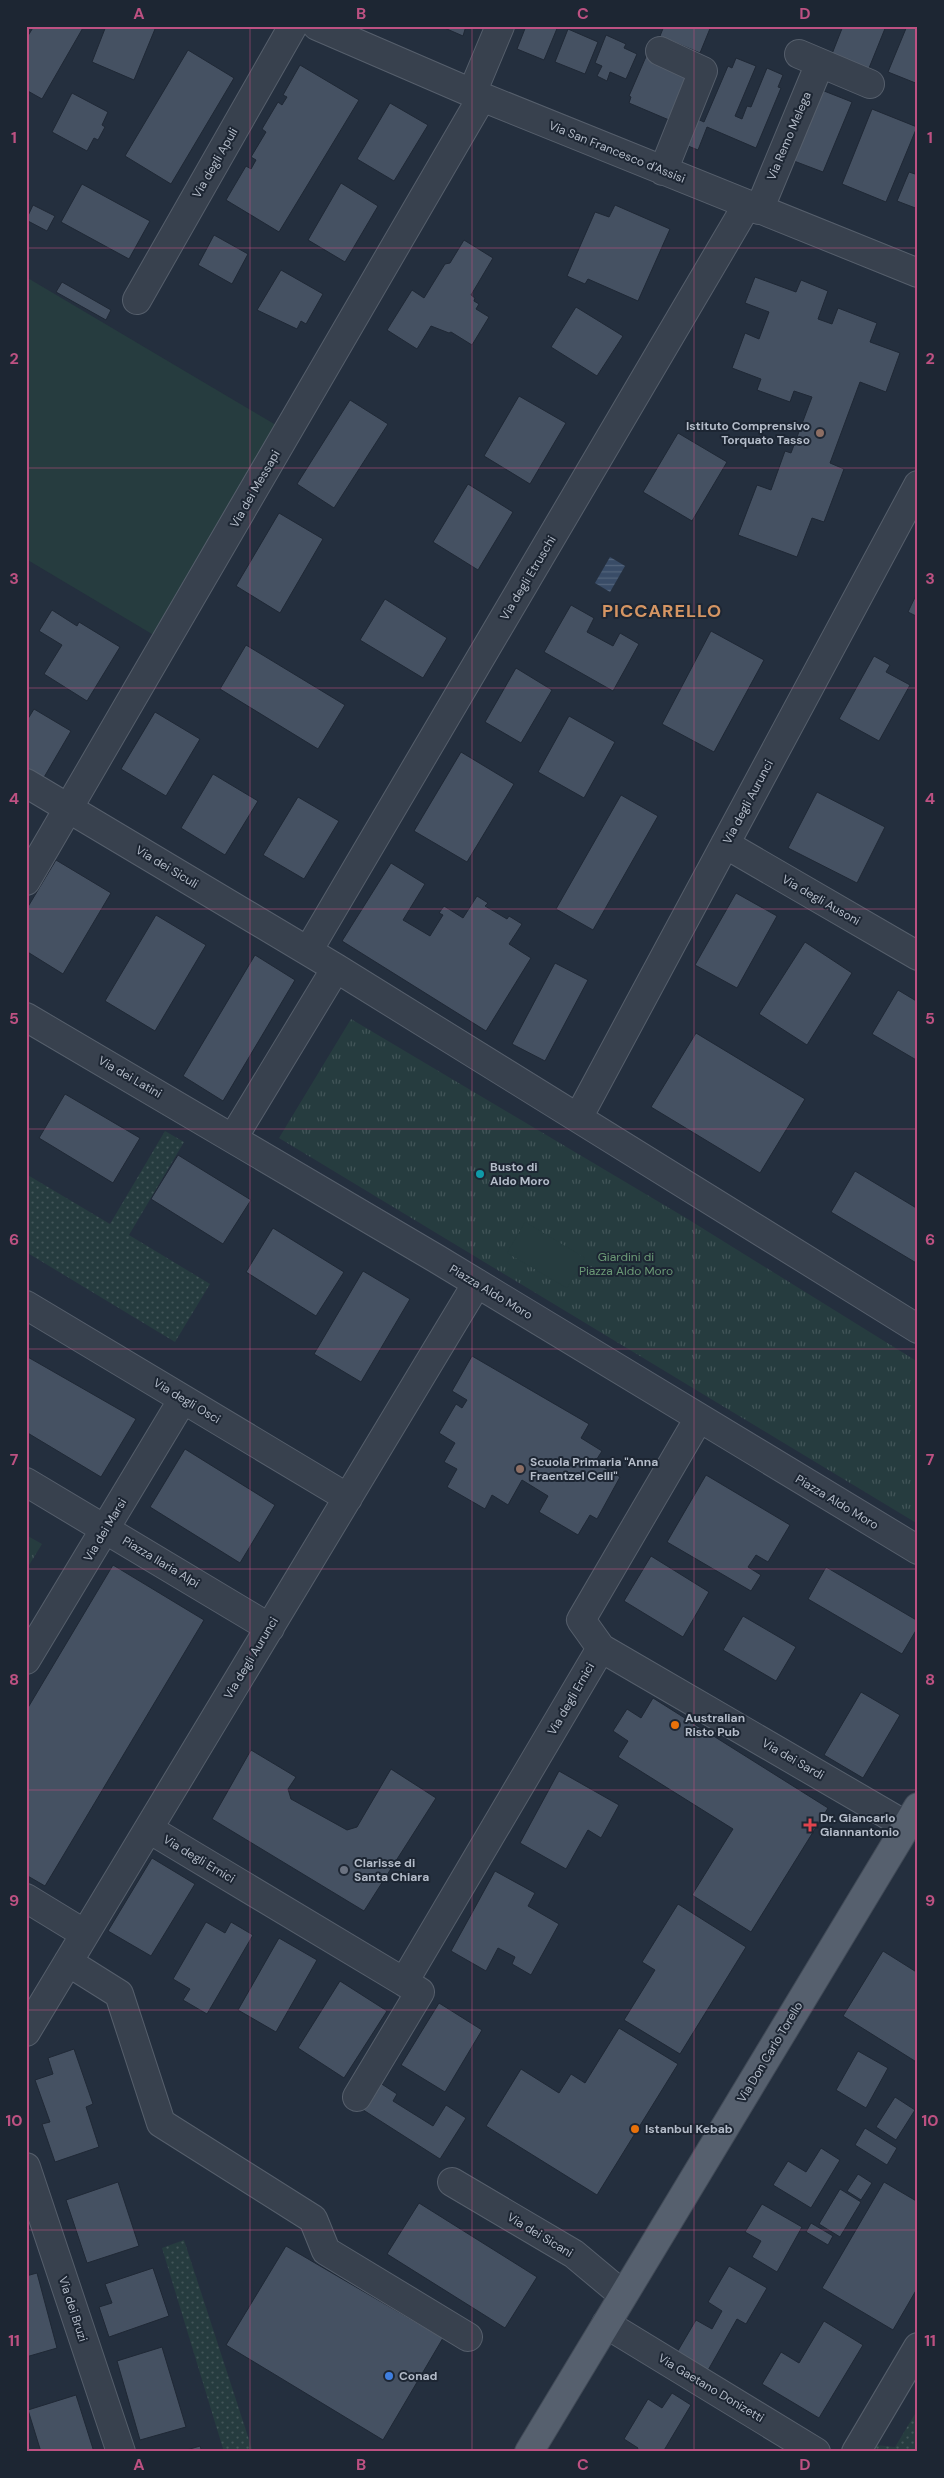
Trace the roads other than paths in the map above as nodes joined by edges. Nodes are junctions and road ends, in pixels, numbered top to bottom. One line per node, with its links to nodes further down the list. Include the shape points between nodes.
1 (293, 26): 10 (street, Via degli Apuli)
2 (317, 26): 6 (street, Via San Francesco d'Assisi)
3 (500, 26): 6 (street, Via dei Messapi)
4 (660, 51): 7 (street, via 703,71)
5 (870, 84): 8 (street, Via Remo Melega, via 809,59)
6 (477, 95): 7 (street, Via San Francesco d'Assisi); 13 (street, Via dei Messapi)
7 (663, 171): 8 (street, Via San Francesco d'Assisi)
8 (753, 207): 9 (street, Via San Francesco d'Assisi); 16 (street, Via degli Etruschi)
9 (918, 273)
10 (137, 300)
11 (918, 486): 14 (street, Via degli Aurunci)
12 (26, 783): 13 (street, Via dei Siculi)
13 (69, 809): 15 (street, Via dei Messapi); 16 (street, Via dei Siculi)
14 (725, 844): 17 (street, Via degli Ausoni); 20 (street, Via degli Aurunci)
15 (26, 881)
16 (308, 951): 18 (street)
17 (918, 956)
18 (336, 968): 20 (street); 21 (street)
19 (26, 1017): 21 (street, Via dei Latini)
20 (578, 1118): 24 (street)
21 (233, 1138): 22 (street, Piazza Aldo Moro)
22 (477, 1284): 26 (street, Piazza Aldo Moro); 28 (street, Via degli Aurunci)
23 (26, 1304): 25 (street, Via degli Osci)
24 (918, 1329)
25 (183, 1399): 28 (street, Via degli Osci); 29 (street, Via dei Marsi)
26 (699, 1418): 30 (street, Piazza Aldo Moro); 32 (street, via 581,1620)
27 (26, 1482): 29 (street, Piazza Ilaria Alpi)
28 (348, 1498): 31 (street, Via degli Aurunci)
29 (105, 1529): 31 (street, Piazza Ilaria Alpi); 33 (street, Via dei Marsi)
30 (918, 1550)
31 (270, 1628): 35 (street, Via degli Aurunci)
32 (602, 1648): 34 (street, Via dei Sardi); 39 (street, Via degli Ernici)
33 (26, 1660)
34 (914, 1820): 44 (main road, Via Don Carlo Torello)
35 (149, 1829): 37 (street, Via degli Aurunci); 39 (street, Via degli Ernici)
36 (26, 1898): 37 (street)
37 (86, 1934): 38 (street, Via degli Aurunci)
38 (68, 1962): 40 (street, Via degli Aurunci); 46 (street, via 119,1994 161,2123 313,2219 326,2251)
39 (404, 1982): 41 (street, Via degli Ernici, via 420,1992)
40 (26, 2032)
41 (357, 2097)
42 (26, 2167): 48 (street, Via dei Bruzi)
43 (452, 2182): 44 (street, Via dei Sicani, via 574,2254)
44 (623, 2295): 45 (main road, Via Don Carlo Torello)
45 (606, 2324): 49 (main road, Via Don Carlo Torello); 50 (street, Via Gaetano Donizetti)
46 (468, 2337)
47 (918, 2347): 51 (street)
48 (120, 2452)
49 (529, 2452)
50 (816, 2452)
51 (856, 2452)

